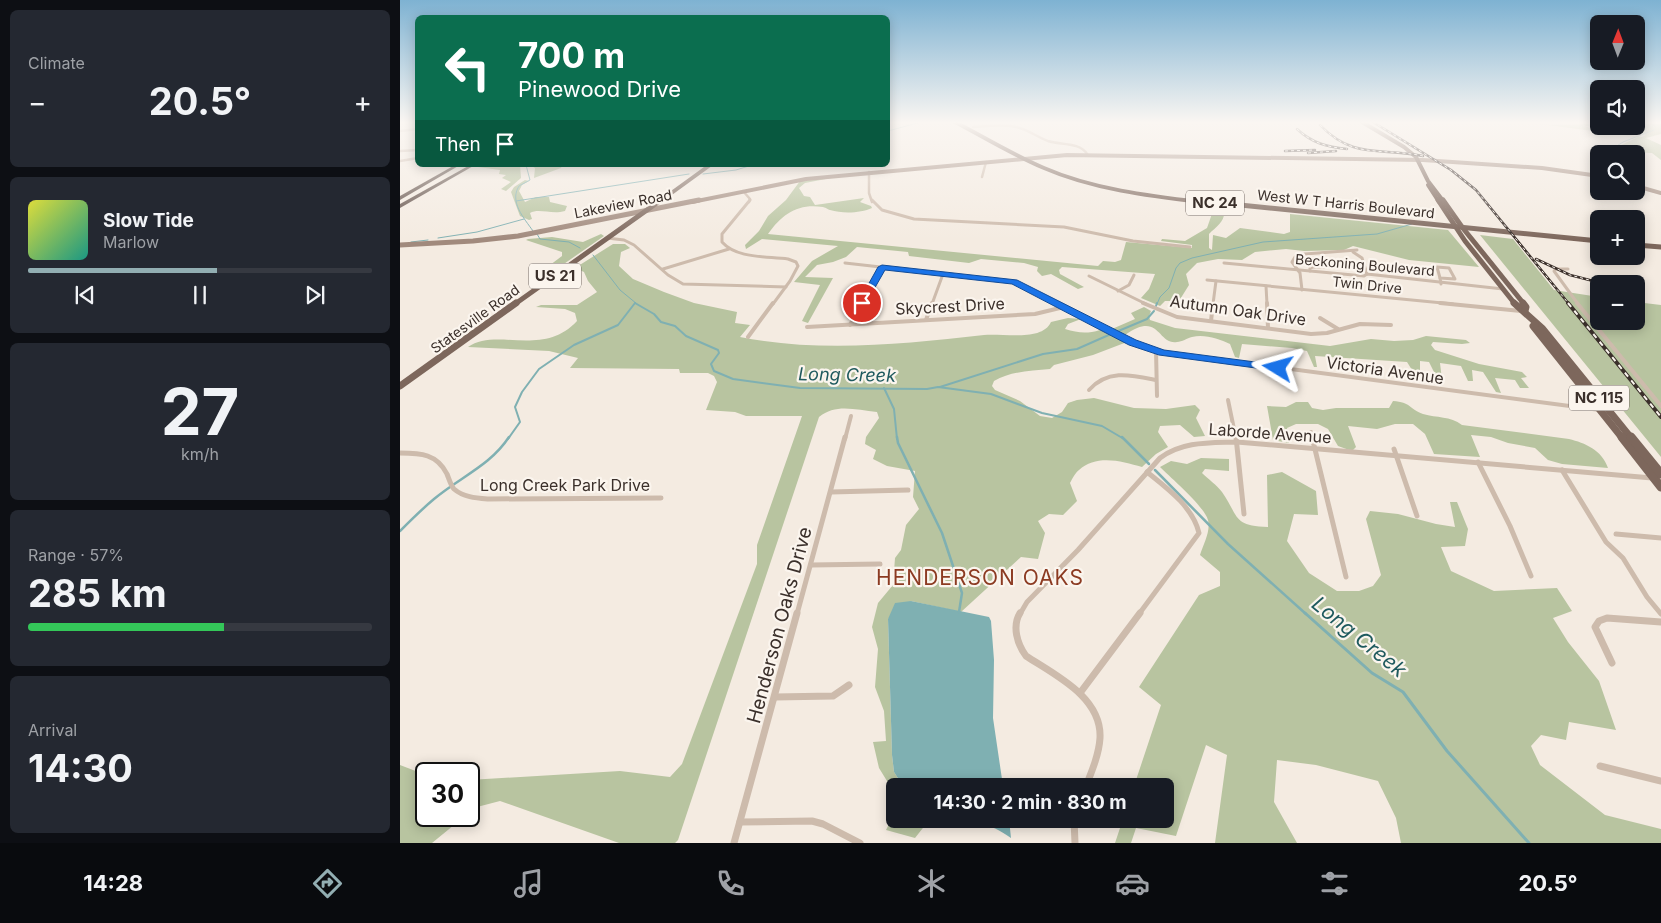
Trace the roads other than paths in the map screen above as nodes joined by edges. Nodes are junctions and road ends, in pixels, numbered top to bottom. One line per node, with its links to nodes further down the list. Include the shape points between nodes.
1 (992, 161): 6 (main road, Lakeview Road)
2 (1030, 161): 16 (main road, West W T Harris Boulevard / NC 24)
3 (1040, 161): 20 (main road, West W T Harris Boulevard / NC 24, via 1079,176)
4 (1419, 161): 17 (main road, NC 115)
5 (1439, 161): 14 (main road, Lakeview Road)
6 (986, 162): 13 (main road, Lakeview Road); 15 (street)
7 (448, 167): 24 (highway)
8 (453, 167): 24 (highway)
9 (462, 167): 24 (highway)
10 (463, 167): 21 (highway)
11 (469, 167): 21 (highway)
12 (707, 167): 28 (main road, Statesville Road / US 21)
13 (869, 172): 19 (main road, Lakeview Road); 35 (street, via 869,195 873,203 894,214 914,219 1064,227 1133,241)
14 (1590, 175)
15 (982, 177)
16 (1093, 184): 20 (main road); 23 (main road, West W T Harris Boulevard / NC 24)
17 (1428, 184): 27 (main road); 27 (main road, NC 115, via 1434,187); 29 (main road, NC 115)
18 (1645, 189): 22 (main road)
19 (743, 191): 28 (main road, Lakeview Road); 36 (street, via 749,202 721,236 722,243)
20 (1154, 192): 25 (main road, West W T Harris Boulevard / NC 24)
21 (423, 193): 26 (highway)
22 (1661, 193)
23 (1148, 195): 25 (main road); 29 (main road, West W T Harris Boulevard / NC 24)
24 (400, 197)
25 (1216, 199): 29 (main road, West W T Harris Boulevard / NC 24)
26 (400, 206)
27 (1448, 207): 29 (main road, NC 115)
28 (645, 211): 30 (main road, Statesville Road / US 21); 33 (main road, Lakeview Road, via 504,238)
29 (1457, 225): 31 (main road, West W T Harris Boulevard / NC 24); 57 (main road, NC 115); 61 (main road, NC 115, via 1526,308)
30 (607, 238): 43 (street, via 629,242); 74 (main road, Statesville Road / US 21)
31 (1590, 238)
32 (1645, 244): 34 (main road)
33 (400, 246)
34 (1661, 246)
35 (1190, 247)
36 (729, 249): 43 (street); 55 (street, via 794,261 798,268)
37 (1357, 250): 38 (street)
38 (1353, 252): 41 (street, via 1362,258); 45 (street, via 1301,255 1292,262)
39 (845, 263): 42 (street, Victoria Avenue)
40 (1224, 264): 45 (street, Beckoning Boulevard)
41 (1364, 266): 46 (street, via 1313,267); 48 (street)
42 (882, 267): 47 (street, Victoria Avenue); 66 (street)
43 (662, 269): 55 (street, via 688,284)
44 (1568, 269): 78 (street, via 1554,271)
45 (1298, 270): 46 (street, Beckoning Boulevard); 58 (street)
46 (1310, 272): 48 (street, Beckoning Boulevard)
47 (943, 274): 60 (street, Victoria Avenue, via 1014,282); 63 (street)
48 (1367, 274): 54 (street, Beckoning Boulevard)
49 (1134, 275): 59 (street, via 1130,285)
50 (1090, 276): 59 (street, Autumn Oak Drive)
51 (1439, 278): 51 (street, via 1437,267 1449,268 1455,279); 54 (street)
52 (1207, 280): 53 (street, Twin Drive)
53 (1216, 281): 56 (street, Twin Drive); 64 (street)
54 (1441, 284): 57 (street, Beckoning Boulevard)
55 (786, 286): 71 (street)
56 (1266, 286): 58 (street, Twin Drive); 69 (street)
57 (1503, 289): 61 (main road, NC 115, via 1517,307)
58 (1302, 290): 61 (street, Twin Drive)
59 (1118, 291): 64 (street, Autumn Oak Drive, via 1168,314)
60 (1064, 307): 63 (street, Skycrest Drive, via 1035,314); 72 (street, Victoria Avenue)
61 (1525, 311): 65 (main road, NC 115)
62 (1320, 318): 70 (street)
63 (926, 320): 66 (street, Skycrest Drive)
64 (1211, 321): 69 (street, Autumn Oak Drive)
65 (1535, 324): 79 (main road, NC 115, via 1533,326); 80 (main road, NC 115, via 1542,328)
66 (850, 325): 68 (street, Skycrest Drive)
67 (1390, 325): 70 (street, Autumn Oak Drive, via 1360,324)
68 (807, 327)
69 (1268, 328): 70 (street, Autumn Oak Drive, via 1321,334)
70 (1338, 329)
71 (748, 337)
72 (1156, 350): 73 (street); 79 (street, Victoria Avenue)
73 (1156, 380): 75 (street, via 1113,374 1094,383); 76 (street)
74 (400, 386)
75 (1089, 390)
76 (1157, 396)
77 (1228, 400): 83 (street)
78 (1661, 406)
79 (1601, 411): 80 (street, Victoria Avenue); 91 (main road, NC 115)
80 (1610, 412): 91 (main road, NC 115)
81 (852, 416): 94 (street, Henderson Oaks Drive)
82 (1311, 432): 84 (street)
83 (1237, 442): 84 (street, Laborde Avenue); 90 (street, Laborde Avenue, via 1204,441 1184,445 1168,452); 96 (street)
84 (1315, 449): 87 (street, Laborde Avenue); 103 (street)
85 (1394, 449): 87 (street)
86 (400, 453): 95 (street, Long Creek Park Drive, via 433,456 445,466 453,488 469,497)
87 (1396, 456): 88 (street, Laborde Avenue); 97 (street)
88 (1478, 462): 89 (street, Laborde Avenue); 102 (street)
89 (1562, 470): 91 (street, Laborde Avenue); 104 (street, via 1606,542 1623,558 1647,598)
90 (1147, 472): 108 (street, via 1165,485 1192,516 1198,527 1198,536); 108 (street, Laborde Avenue, via 1027,602 1018,617 1017,638 1026,656)
91 (1658, 476): 92 (main road, NC 115)
92 (1661, 487)
93 (908, 490): 94 (street)
94 (831, 492): 101 (street, Henderson Oaks Drive)
95 (661, 498)
96 (1244, 514)
97 (1417, 516)
98 (1616, 534): 99 (street)
99 (1661, 538)
100 (880, 564): 101 (street)
101 (811, 565): 109 (street, Henderson Oaks Drive)
102 (1531, 576)
103 (1346, 577)
104 (1661, 614)
105 (1661, 622): 106 (street, via 1608,618 1599,621 1595,627)
106 (1612, 662)
107 (849, 686): 109 (street, via 833,696)
108 (1080, 693): 111 (street, Laborde Avenue, via 1093,707 1101,724 1098,757)
109 (775, 697): 113 (street, Henderson Oaks Drive)
110 (1600, 766): 112 (street)
111 (1089, 778)
112 (1661, 781)
113 (740, 822): 115 (street, Henderson Oaks Drive); 116 (street, via 812,821)
114 (1074, 828): 117 (street)
115 (734, 843)
116 (860, 843)
117 (1075, 843)

